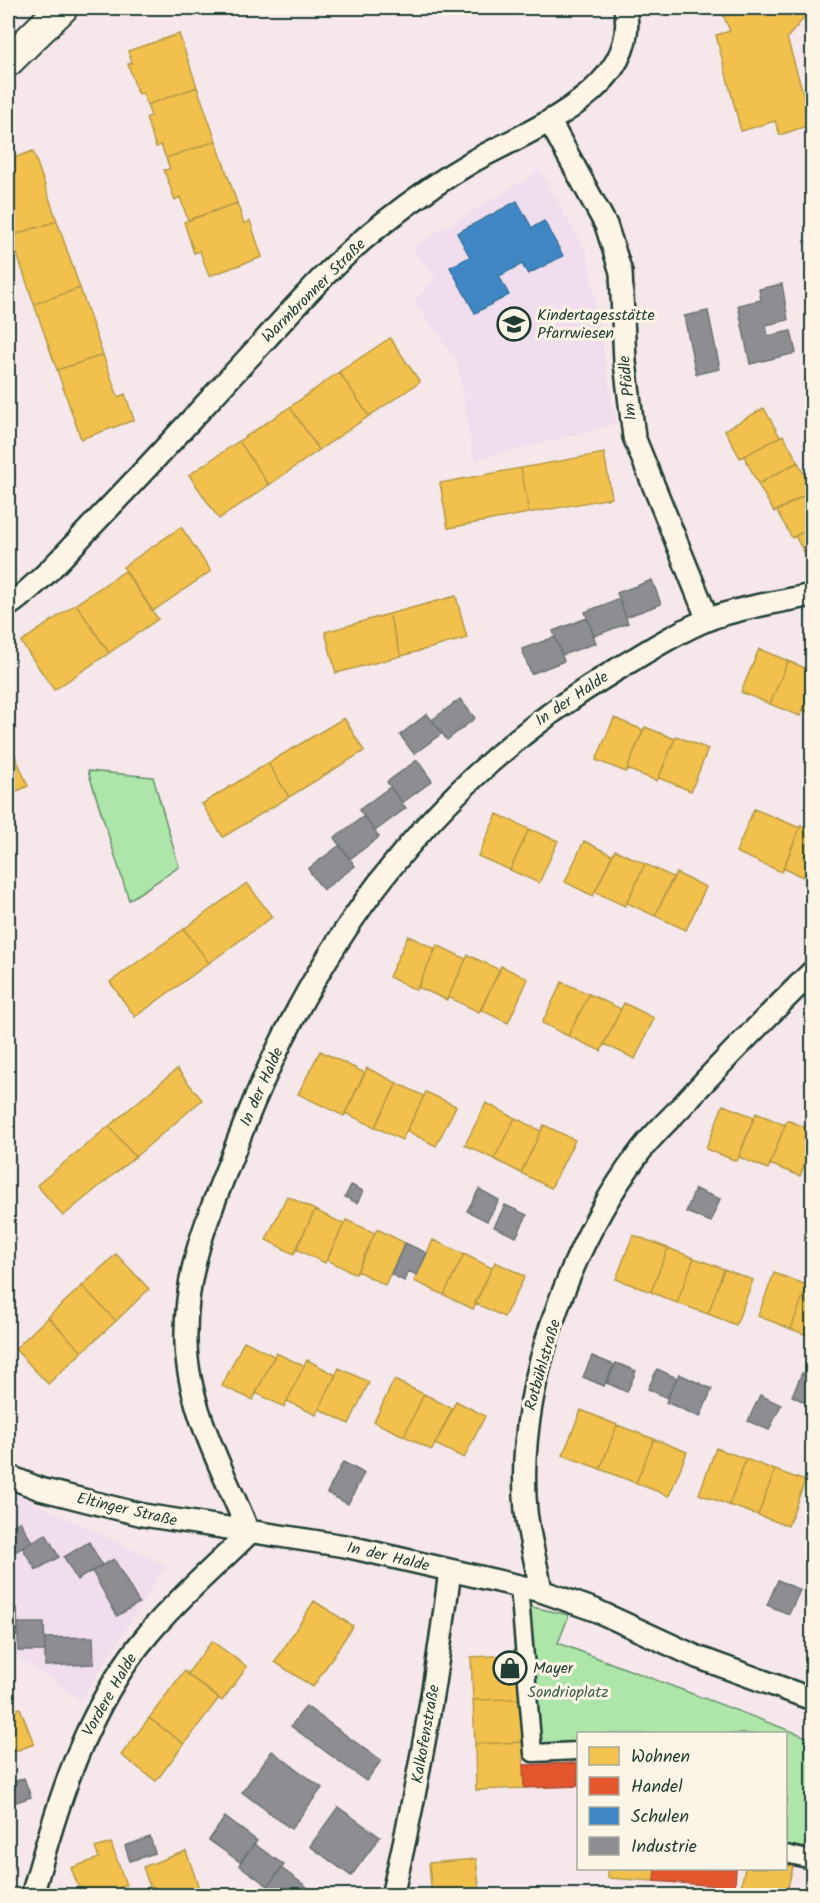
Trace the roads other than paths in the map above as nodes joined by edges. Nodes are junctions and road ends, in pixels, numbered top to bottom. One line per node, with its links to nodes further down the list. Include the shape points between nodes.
1 (62, 8): 3 (main road)
2 (626, 8): 4 (street, Warmbronner Straße, via 625,42 606,76 582,100)
3 (8, 61)
4 (550, 122): 6 (street, Warmbronner Straße, via 474,160 426,190 350,251 45,574); 7 (street, Im Pfädle, via 606,225 621,272 625,362 634,437)
5 (813, 595): 7 (street, In der Halde)
6 (8, 606)
7 (708, 620): 10 (street, In der Halde, via 589,686 526,730 467,783 412,839 310,983 253,1100 207,1216 191,1270 186,1324 189,1373 202,1418)
8 (813, 972): 13 (street, Rotbühlstraße, via 712,1072 640,1152 603,1207 569,1278 533,1388 528,1419 526,1511)
9 (8, 1476): 10 (street, Eltinger Straße, via 93,1504)
10 (249, 1533): 11 (street, In der Halde, via 345,1546); 18 (street, Vordere Halde, via 148,1634 113,1686 78,1752)
11 (450, 1571): 12 (street, In der Halde); 19 (street, Kalkofenstraße, via 435,1687)
12 (519, 1587): 13 (street, In der Halde); 15 (street, via 533,1753)
13 (542, 1591): 14 (street, via 697,1657)
14 (813, 1699)
15 (577, 1751)
16 (787, 1854): 17 (street)
17 (813, 1860)
18 (32, 1896)
19 (392, 1896)

